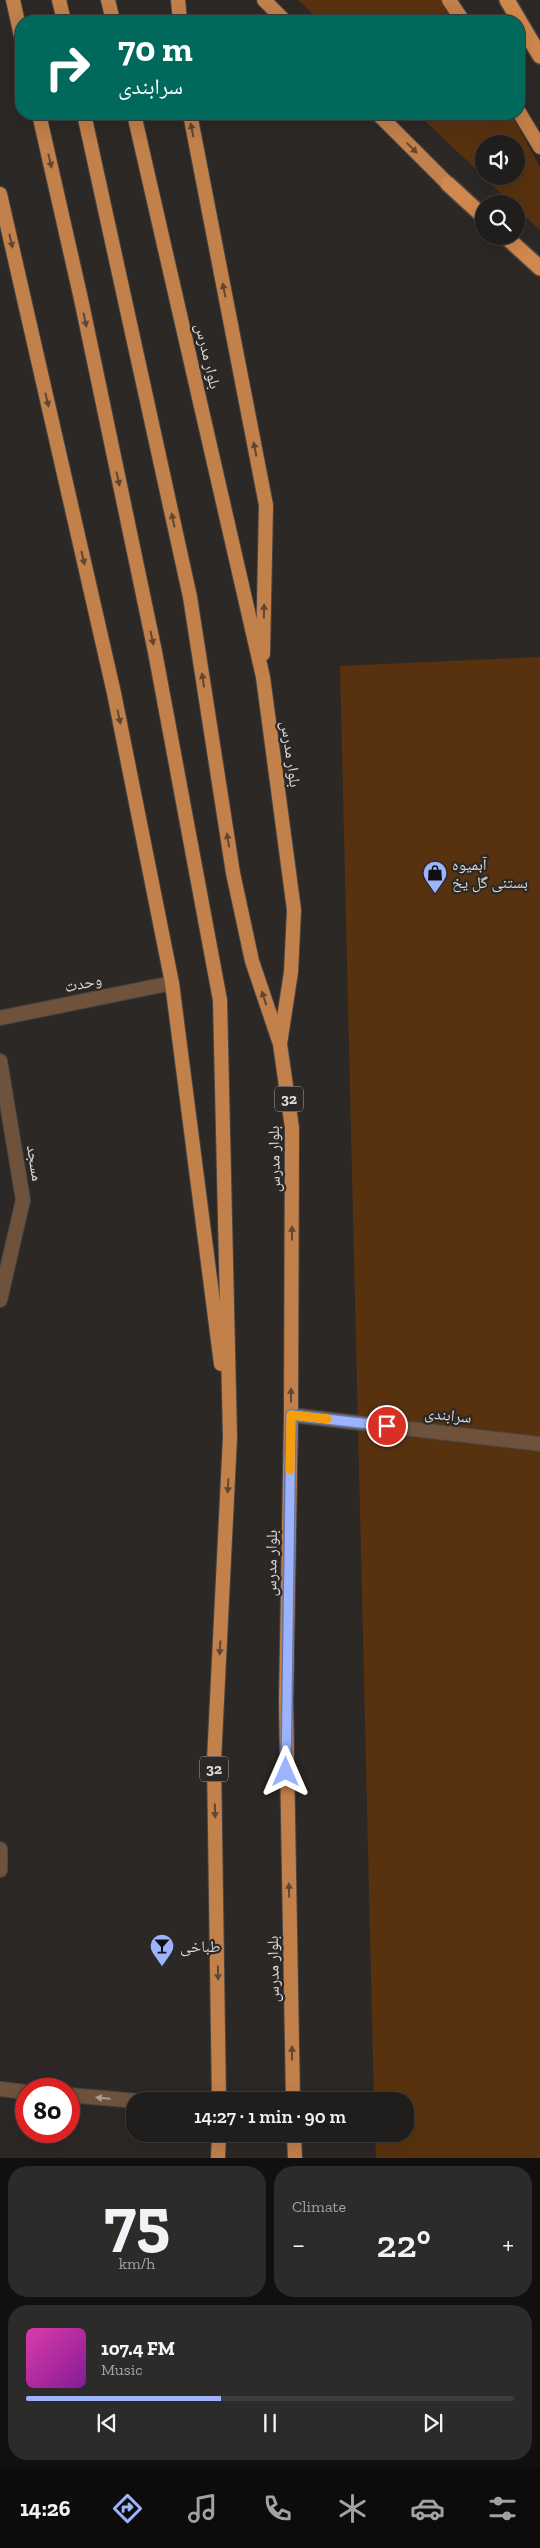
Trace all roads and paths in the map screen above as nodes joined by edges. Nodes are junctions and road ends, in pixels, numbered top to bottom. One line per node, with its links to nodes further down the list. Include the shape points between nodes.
1 (13, 0): 8 (highway)
2 (59, 0): 9 (highway)
3 (108, 0): 10 (highway)
4 (178, 0): 11 (highway)
5 (264, 0): 12 (highway)
6 (449, 0): 13 (highway)
7 (507, 0): 14 (highway)
8 (16, 15)
9 (63, 15)
10 (112, 15)
11 (179, 15)
12 (279, 15)
13 (459, 15)
14 (516, 15)
15 (525, 31): 16 (highway)
16 (540, 56)
17 (40, 120): 36 (highway, 32, one-way to 36, via 155,652 220,1000)
18 (85, 120): 32 (highway, one-way to 18, via 252,961 233,873 190,597)
19 (135, 120): 29 (highway, بلوار مدرس / 32)
20 (191, 120): 29 (highway, one-way to 20, via 266,505)
21 (384, 120): 24 (highway, one-way to 24)
22 (524, 120): 23 (highway)
23 (540, 147)
24 (448, 184): 26 (highway)
25 (0, 194): 30 (highway, one-way to 30, via 114,693)
26 (475, 209)
27 (515, 245): 28 (highway)
28 (540, 268)
29 (263, 677): 32 (highway, بلوار مدرس / 32, via 294,910 291,972)
30 (172, 983): 31 (street, وحدت); 36 (highway)
31 (0, 1018)
32 (280, 1044): 35 (highway, بلوار مدرس / 32, one-way to 32, via 292,1128)
33 (0, 1061): 34 (street, مسجد, via 23,1200)
34 (0, 1300)
35 (291, 1415): 37 (street, سرابندی); 43 (highway, بلوار مدرس / 32, one-way to 35, via 286,1702)
36 (230, 1437): 42 (highway, 32, one-way to 42, via 214,1761)
37 (540, 1444)
38 (0, 1849): 39 (street)
39 (0, 1870)
40 (0, 2090): 41 (street)
41 (15, 2091)
42 (220, 2092)
43 (293, 2092)
44 (80, 2096): 45 (street, one-way to 44)
45 (126, 2100)
46 (219, 2142): 48 (highway)
47 (294, 2142): 49 (highway)
48 (218, 2158)
49 (295, 2158)

